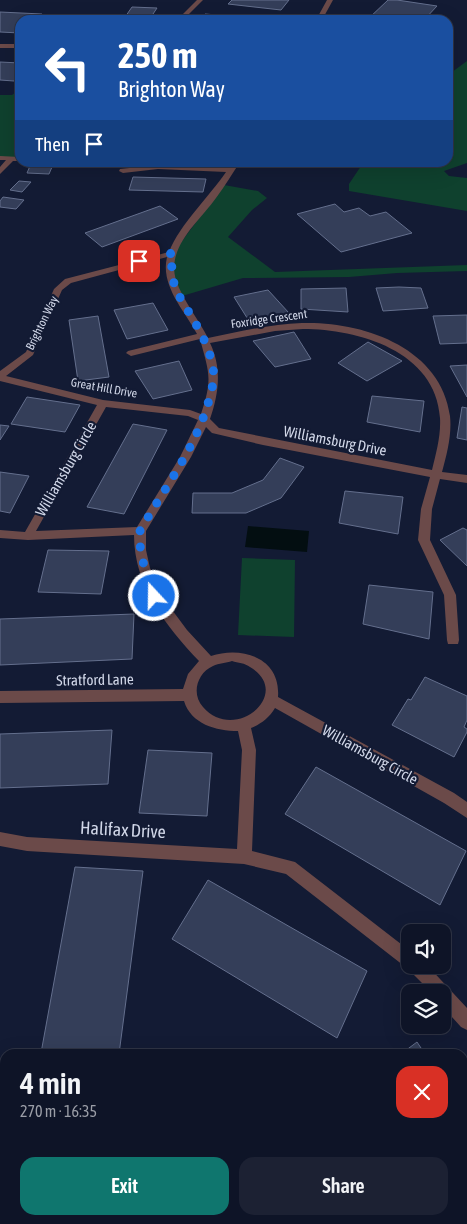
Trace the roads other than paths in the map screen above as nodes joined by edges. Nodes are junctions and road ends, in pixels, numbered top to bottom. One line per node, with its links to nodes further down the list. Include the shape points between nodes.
1 (200, 0): 3 (street)
2 (330, 0): 4 (street)
3 (185, 15)
4 (322, 15)
5 (0, 46): 6 (street)
6 (15, 46)
7 (0, 158): 8 (street)
8 (11, 159): 9 (street); 13 (street)
9 (15, 159)
10 (196, 167): 12 (street)
11 (233, 167): 14 (street, via 183,234)
12 (123, 171)
13 (0, 172)
14 (173, 253): 15 (street, via 170,271 180,298); 17 (street, Brighton Way, via 68,281 58,289 30,353)
15 (203, 339): 16 (street); 19 (street, via 214,379); 20 (street, Foxridge Crescent, via 316,326 352,329 384,341 418,361 438,389 445,416 444,442)
16 (131, 353)
17 (0, 377): 18 (street, Great Hill Drive)
18 (103, 403): 19 (street, Great Hill Drive, via 190,413); 24 (street, Williamsburg Circle)
19 (204, 419): 20 (street, Williamsburg Drive, via 216,431); 22 (street, via 195,441)
20 (436, 475): 21 (street, Williamsburg Drive); 25 (street, Foxridge Crescent, via 424,542 450,595)
21 (467, 479)
22 (140, 531): 24 (street); 26 (street, via 145,570 154,596 184,637)
23 (0, 534): 24 (street)
24 (28, 536)
25 (453, 640)
26 (208, 662): 27 (street, via 191,682); 29 (street, via 232,656 255,663 270,679)
27 (190, 695): 28 (street, Stratford Lane); 30 (street, via 196,709 208,720 225,726)
28 (0, 697)
29 (272, 700): 30 (street, via 261,716); 31 (street, Williamsburg Circle)
30 (243, 725): 33 (street, via 250,750)
31 (467, 811)
32 (0, 839): 33 (street, Halifax Drive, via 27,844)
33 (244, 857): 34 (street, via 290,867)
34 (401, 954)
35 (424, 974): 36 (street)
36 (433, 984)
37 (451, 1003): 38 (street)
38 (467, 1021)

